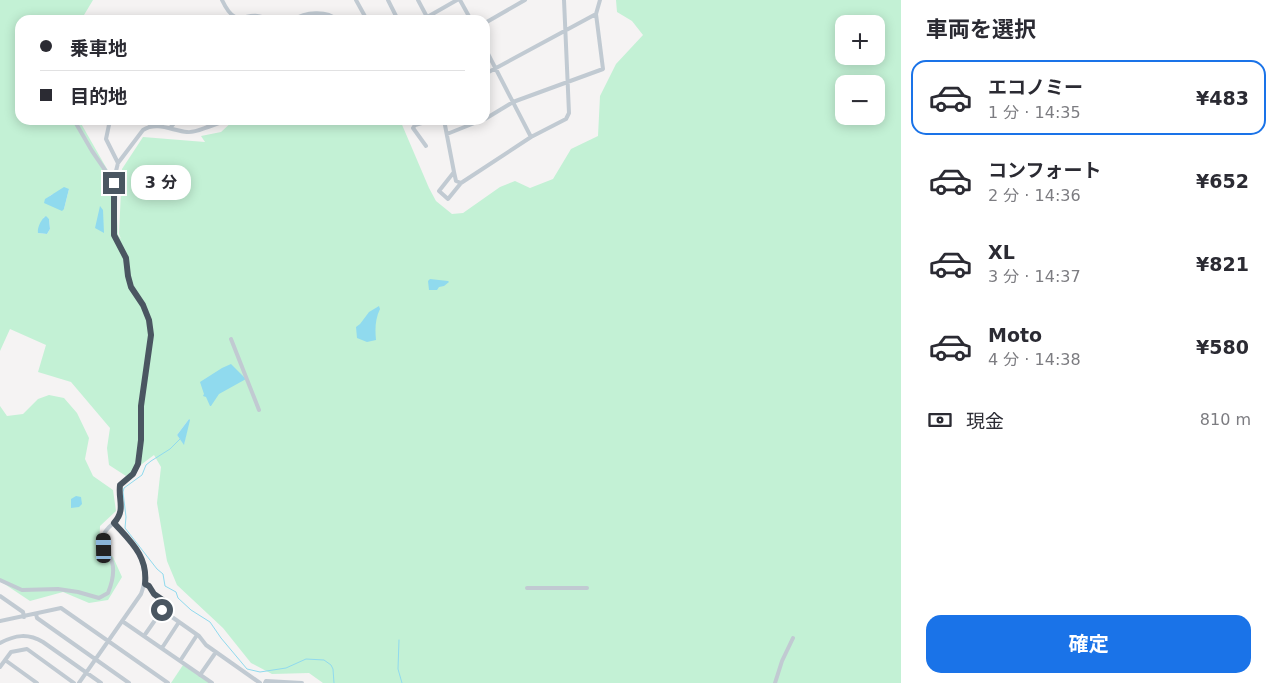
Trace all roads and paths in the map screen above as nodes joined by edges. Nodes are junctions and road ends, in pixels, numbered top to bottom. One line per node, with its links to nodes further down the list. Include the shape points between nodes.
1 (223, 0): 11 (street)
2 (356, 0): 14 (street)
3 (388, 0): 15 (street)
4 (418, 0): 16 (street)
5 (458, 0): 17 (street); 18 (street)
6 (525, 0): 19 (street)
7 (564, 0): 20 (street)
8 (600, 0): 10 (street)
9 (318, 14): 12 (street); 13 (street)
10 (596, 14): 20 (street); 24 (street, via 603,69)
11 (231, 15)
12 (302, 15)
13 (330, 15)
14 (364, 15)
15 (396, 15)
16 (426, 15)
17 (431, 15)
18 (467, 15)
19 (490, 20)
20 (566, 30): 22 (street); 24 (street)
21 (490, 58): 22 (street)
22 (495, 68): 23 (street); 25 (street)
23 (490, 71)
24 (568, 81): 25 (street); 38 (street, via 569,113 566,119)
25 (513, 102): 26 (street); 38 (street)
26 (490, 115)
27 (77, 125): 42 (street)
28 (109, 125): 40 (street, via 106,139)
29 (173, 125): 36 (street)
30 (213, 125): 35 (street)
31 (415, 125): 39 (street, via 413,128)
32 (445, 125): 37 (street)
33 (469, 125): 37 (street)
34 (152, 126): 36 (street); 40 (street, via 143,130)
35 (208, 127): 36 (street, via 189,132)
36 (170, 128)
37 (447, 134): 41 (street)
38 (531, 137): 43 (street)
39 (426, 146)
40 (118, 163): 42 (street)
41 (454, 172): 43 (street, via 456,181); 43 (street, via 439,191 448,199)
42 (114, 183): 46 (street, via 114,235 126,258 131,287 146,313 151,335 141,406 138,464 133,474 120,485 122,510)
43 (461, 183)
44 (232, 339): 45 (street)
45 (259, 410)
46 (114, 523): 47 (street, via 106,529 103,537 104,548 113,565 112,582 108,593 99,598 58,589 22,590); 48 (street, via 143,559)
47 (0, 580)
48 (145, 584): 52 (street, via 167,603); 55 (street)
49 (527, 588): 50 (street)
50 (587, 588)
51 (0, 596): 54 (street, via 23,612)
52 (162, 610): 57 (street); 59 (street)
53 (36, 614): 54 (street); 61 (street, via 61,608); 65 (street, via 37,618)
54 (24, 617): 56 (street)
55 (122, 621): 59 (street); 61 (street)
56 (0, 622)
57 (179, 622): 58 (street); 63 (street)
58 (198, 635): 64 (street); 67 (street)
59 (144, 636): 63 (street)
60 (794, 638): 81 (street)
61 (108, 641): 65 (street); 76 (street)
62 (0, 643): 69 (street, via 18,636 30,636)
63 (162, 648): 67 (street)
64 (216, 652): 70 (street); 78 (street)
65 (96, 659): 69 (street); 75 (street)
66 (5, 660): 68 (street); 71 (street); 72 (street, via 11,652 27,650)
67 (180, 661): 70 (street)
68 (0, 667)
69 (86, 673): 73 (street); 74 (street)
70 (200, 675): 77 (street)
71 (37, 683)
72 (74, 683)
73 (79, 683)
74 (101, 683)
75 (129, 683)
76 (168, 683)
77 (212, 683)
78 (260, 683)
79 (265, 683): 80 (street)
80 (302, 683)
81 (774, 683)

